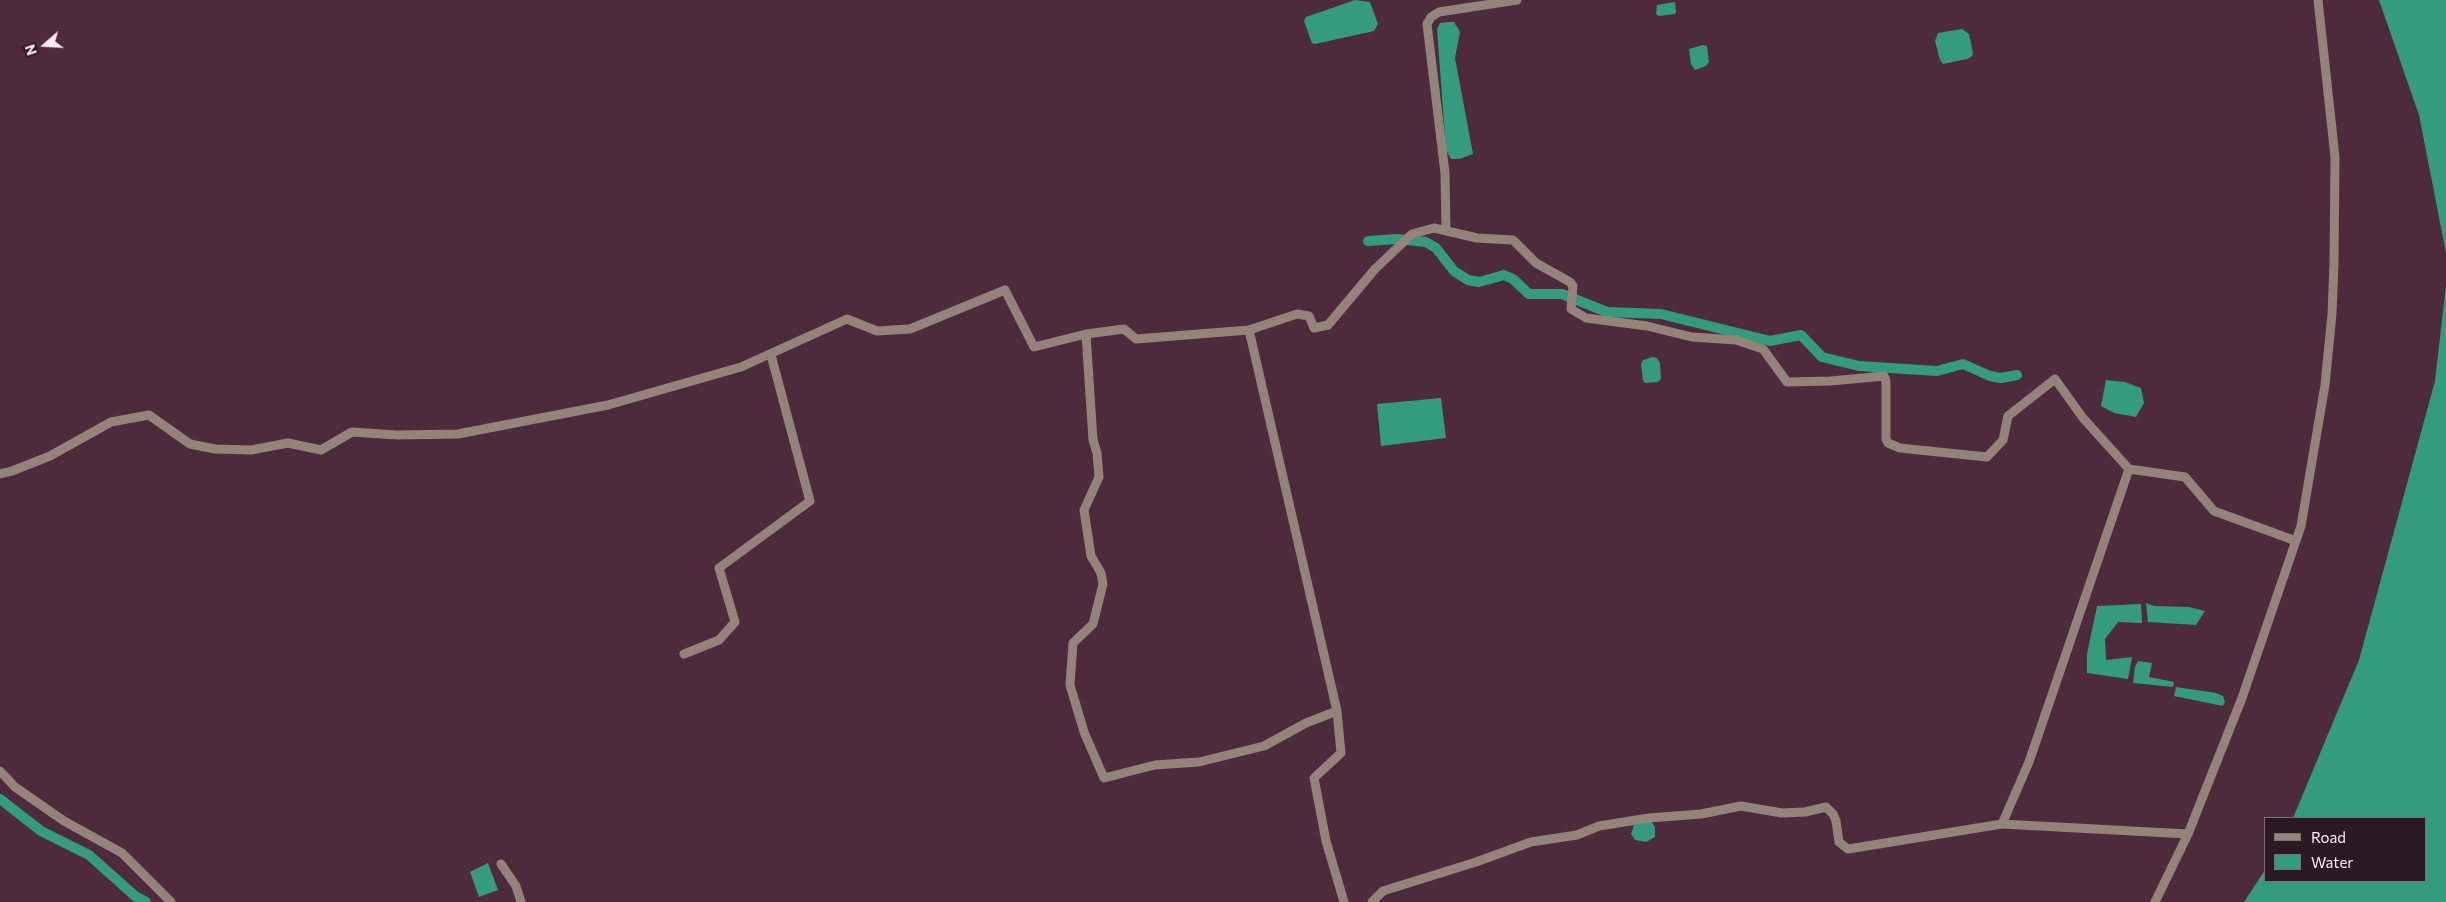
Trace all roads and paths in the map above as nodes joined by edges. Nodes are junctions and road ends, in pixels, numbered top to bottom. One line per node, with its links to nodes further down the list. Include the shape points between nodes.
1 (1517, 0): 3 (street, via 1439,12 1427,24 1445,172)
2 (2318, 0): 9 (street, via 2335,157 2332,314 2325,385)
3 (1446, 230): 4 (street, via 1434,228 1412,234 1375,269 1328,325 1314,328 1309,316 1297,314); 7 (street, via 1477,238 1513,240 1536,263 1567,279 1572,286 1573,311 1586,318 1648,326 1692,337 1736,340 1763,349 1787,382 1884,376 1886,439 1900,448 1987,457 2003,440 2008,416 2055,378 2083,418)
4 (1249, 330): 5 (street, via 1136,339 1124,329); 11 (street)
5 (1086, 334): 6 (street, via 1034,347 1005,290 910,329 877,331 847,319); 11 (street, via 1093,440 1099,477 1084,510 1092,556 1103,584 1094,624 1073,643 1070,685 1084,732 1104,778 1155,765 1199,762 1264,746 1306,723)
6 (771, 355): 8 (street, via 608,406 458,434 352,432 322,450 288,443 251,450 215,450 190,444 149,414 111,422 50,456); 10 (street, via 810,501 719,568 735,622 719,640)
7 (2129, 469): 9 (street, via 2185,477 2214,511); 13 (street, via 2029,762)
8 (0, 474)
9 (2296, 541): 14 (street, via 2242,698)
10 (684, 654)
11 (1337, 711): 18 (street, via 1341,753 1314,778 1326,841)
12 (0, 771): 16 (street, via 15,787 64,821 122,853)
13 (2002, 824): 14 (street); 19 (street, via 1848,850 1838,842 1836,822 1826,807 1782,813 1741,806 1599,826 1577,834 1531,842 1383,891)
14 (2188, 834): 20 (street)
15 (501, 864): 17 (street, via 516,886)
16 (171, 902)
17 (521, 902)
18 (1344, 902)
19 (1372, 902)
20 (2155, 902)

